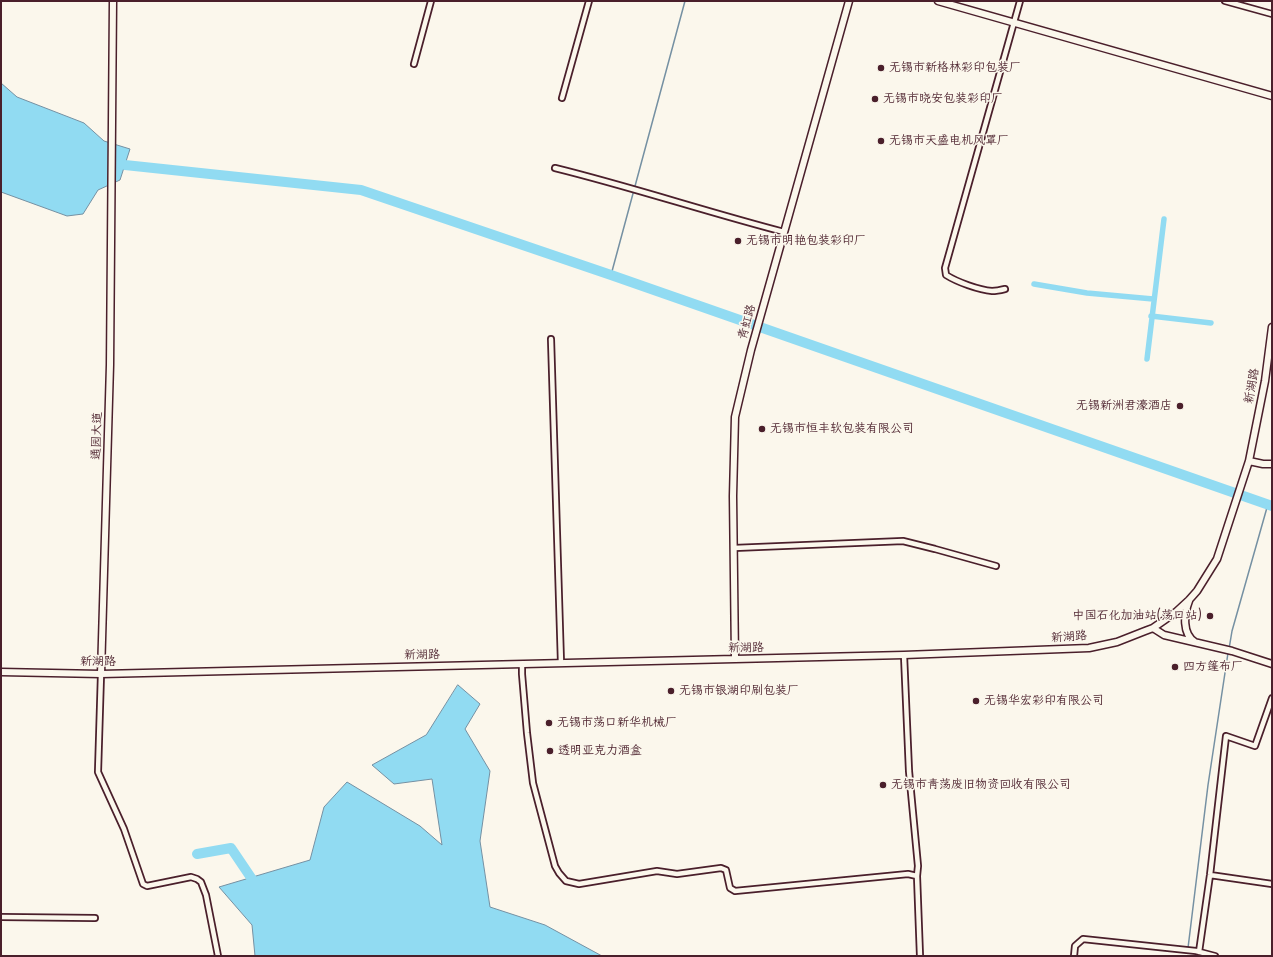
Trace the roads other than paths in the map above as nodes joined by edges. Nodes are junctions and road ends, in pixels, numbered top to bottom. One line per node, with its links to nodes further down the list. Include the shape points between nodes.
1 (113, 1): 31 (street, 通园大道, via 110,365)
2 (431, 1): 10 (street)
3 (589, 1): 12 (street)
4 (849, 1): 14 (street, 青虹路)
5 (938, 1): 9 (street)
6 (1020, 1): 9 (street)
7 (1225, 1): 8 (street)
8 (1272, 14)
9 (1014, 23): 11 (street); 15 (street, via 944,268 946,275 975,288 993,291)
10 (414, 64)
11 (1272, 96)
12 (562, 98)
13 (555, 168): 14 (street)
14 (784, 232): 20 (street, 青虹路, via 735,417)
15 (1005, 289)
16 (1272, 327): 18 (street, 新湖路, via 1265,381)
17 (551, 339): 27 (street)
18 (1249, 461): 19 (street); 22 (street, 新湖路, via 1217,559)
19 (1272, 464)
20 (734, 548): 21 (street, via 903,541); 26 (street, 青虹路)
21 (996, 566)
22 (1189, 600): 23 (street, 新湖路); 24 (street, via 1186,609 1186,631)
23 (1153, 628): 24 (street, via 1164,635); 25 (street, 新湖路, via 1117,642 1088,648)
24 (1198, 643): 29 (street)
25 (904, 655): 26 (street, 新湖路); 34 (street)
26 (735, 659): 27 (street, 新湖路)
27 (561, 663): 28 (street, 新湖路)
28 (522, 664): 31 (street, 新湖路); 34 (street, via 533,783 555,866 566,881 579,884 657,872 677,874 721,868 726,870 730,888 735,891 908,874)
29 (1272, 664)
30 (1, 672): 31 (street, 新湖路)
31 (102, 674): 39 (street, via 98,772 124,829 143,884 147,886 191,877 198,879 206,894)
32 (1272, 698): 33 (street, via 1255,746 1226,736)
33 (1210, 875): 35 (street); 38 (street)
34 (917, 876): 40 (street)
35 (1272, 884)
36 (1, 917): 37 (street)
37 (95, 918)
38 (1198, 952): 41 (street, via 1083,939 1076,946); 42 (street)
39 (218, 956)
40 (920, 956)
41 (1074, 956)
42 (1215, 956)

